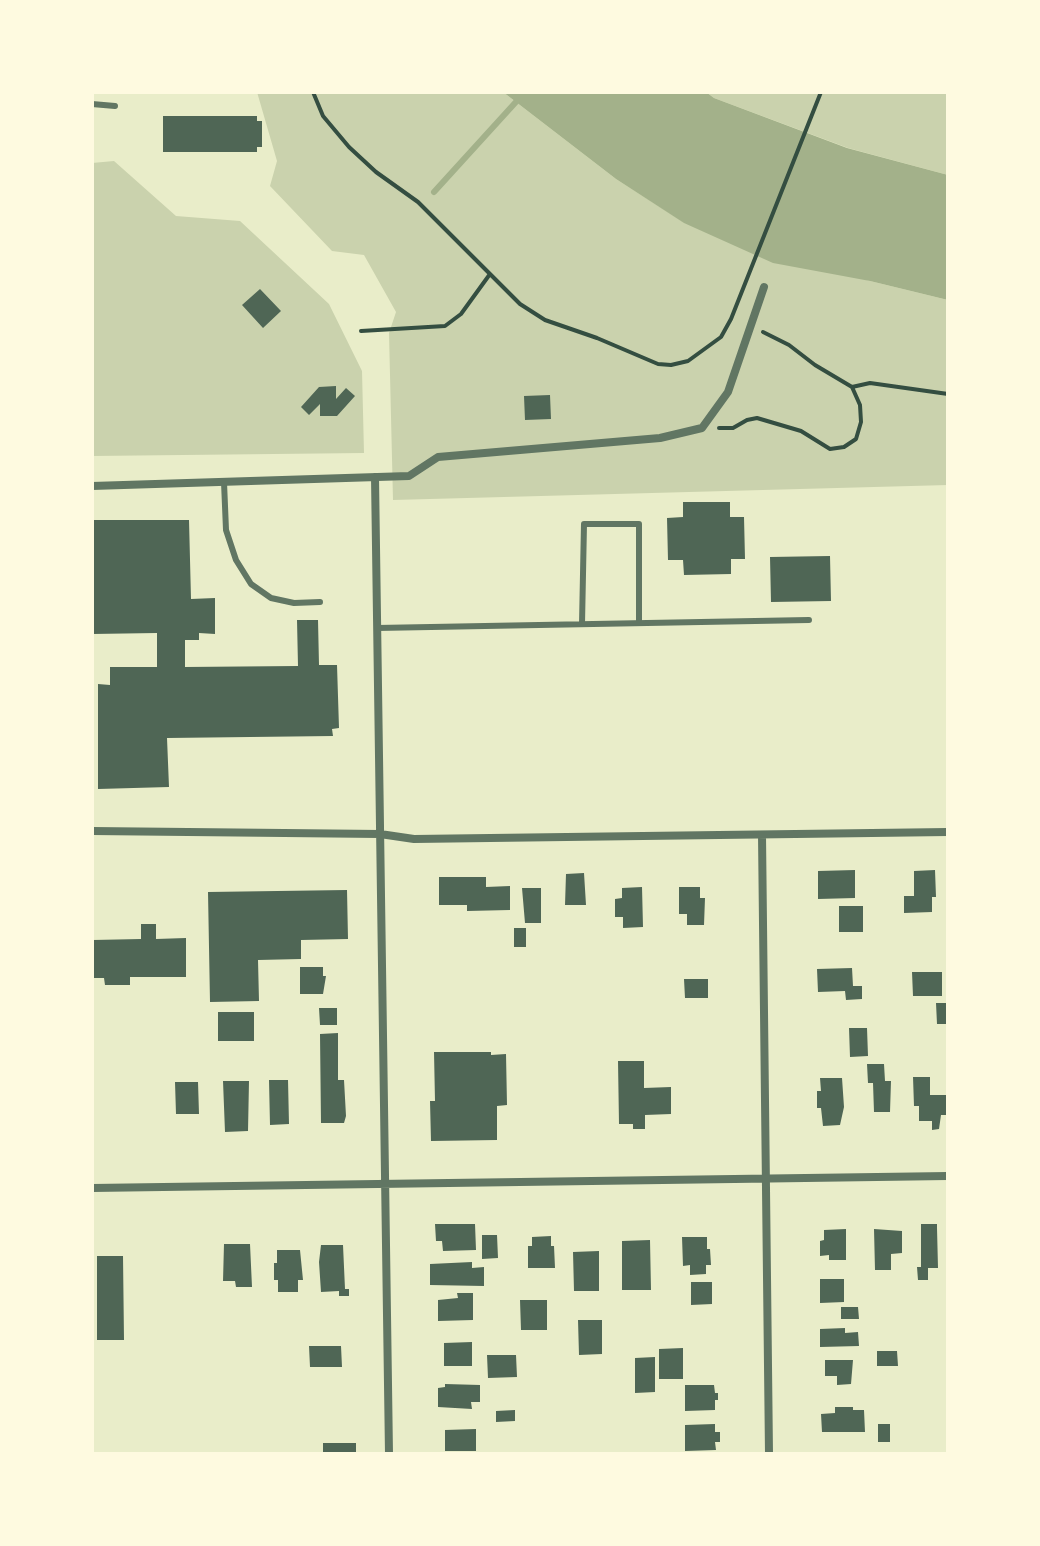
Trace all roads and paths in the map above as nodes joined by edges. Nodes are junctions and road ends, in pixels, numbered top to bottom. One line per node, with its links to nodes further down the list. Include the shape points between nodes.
1 (313, 92): 5 (path, via 323,116 349,147 418,202)
2 (821, 92): 7 (path)
3 (92, 104): 4 (lane)
4 (115, 106)
5 (490, 274): 7 (path, via 545,320 658,364 688,361 721,337); 9 (path, via 461,314 445,326)
6 (764, 287): 8 (street)
7 (731, 319): 8 (path)
8 (750, 326): 10 (path); 12 (street, via 728,392)
9 (361, 331)
10 (852, 387): 11 (path, via 870,383); 12 (path, via 861,422 856,439 844,447 830,449 801,431 757,418 733,428)
11 (948, 394)
12 (702, 428): 13 (street, via 660,438 438,457 409,476)
13 (375, 477): 14 (street); 20 (street)
14 (224, 482): 15 (street); 16 (lane, via 226,530 251,584 271,598)
15 (92, 486)
16 (320, 602)
17 (809, 620): 18 (lane)
18 (639, 623): 19 (lane); 19 (lane, via 639,524 584,524)
19 (582, 624): 20 (lane)
20 (377, 628): 23 (street)
21 (92, 831): 23 (street)
22 (948, 832): 24 (street)
23 (380, 834): 24 (street, via 414,839); 27 (street)
24 (762, 835): 26 (street)
25 (948, 1176): 26 (street)
26 (766, 1179): 27 (street); 30 (street)
27 (385, 1184): 28 (street); 29 (street)
28 (92, 1188)
29 (389, 1454)
30 (769, 1454)

